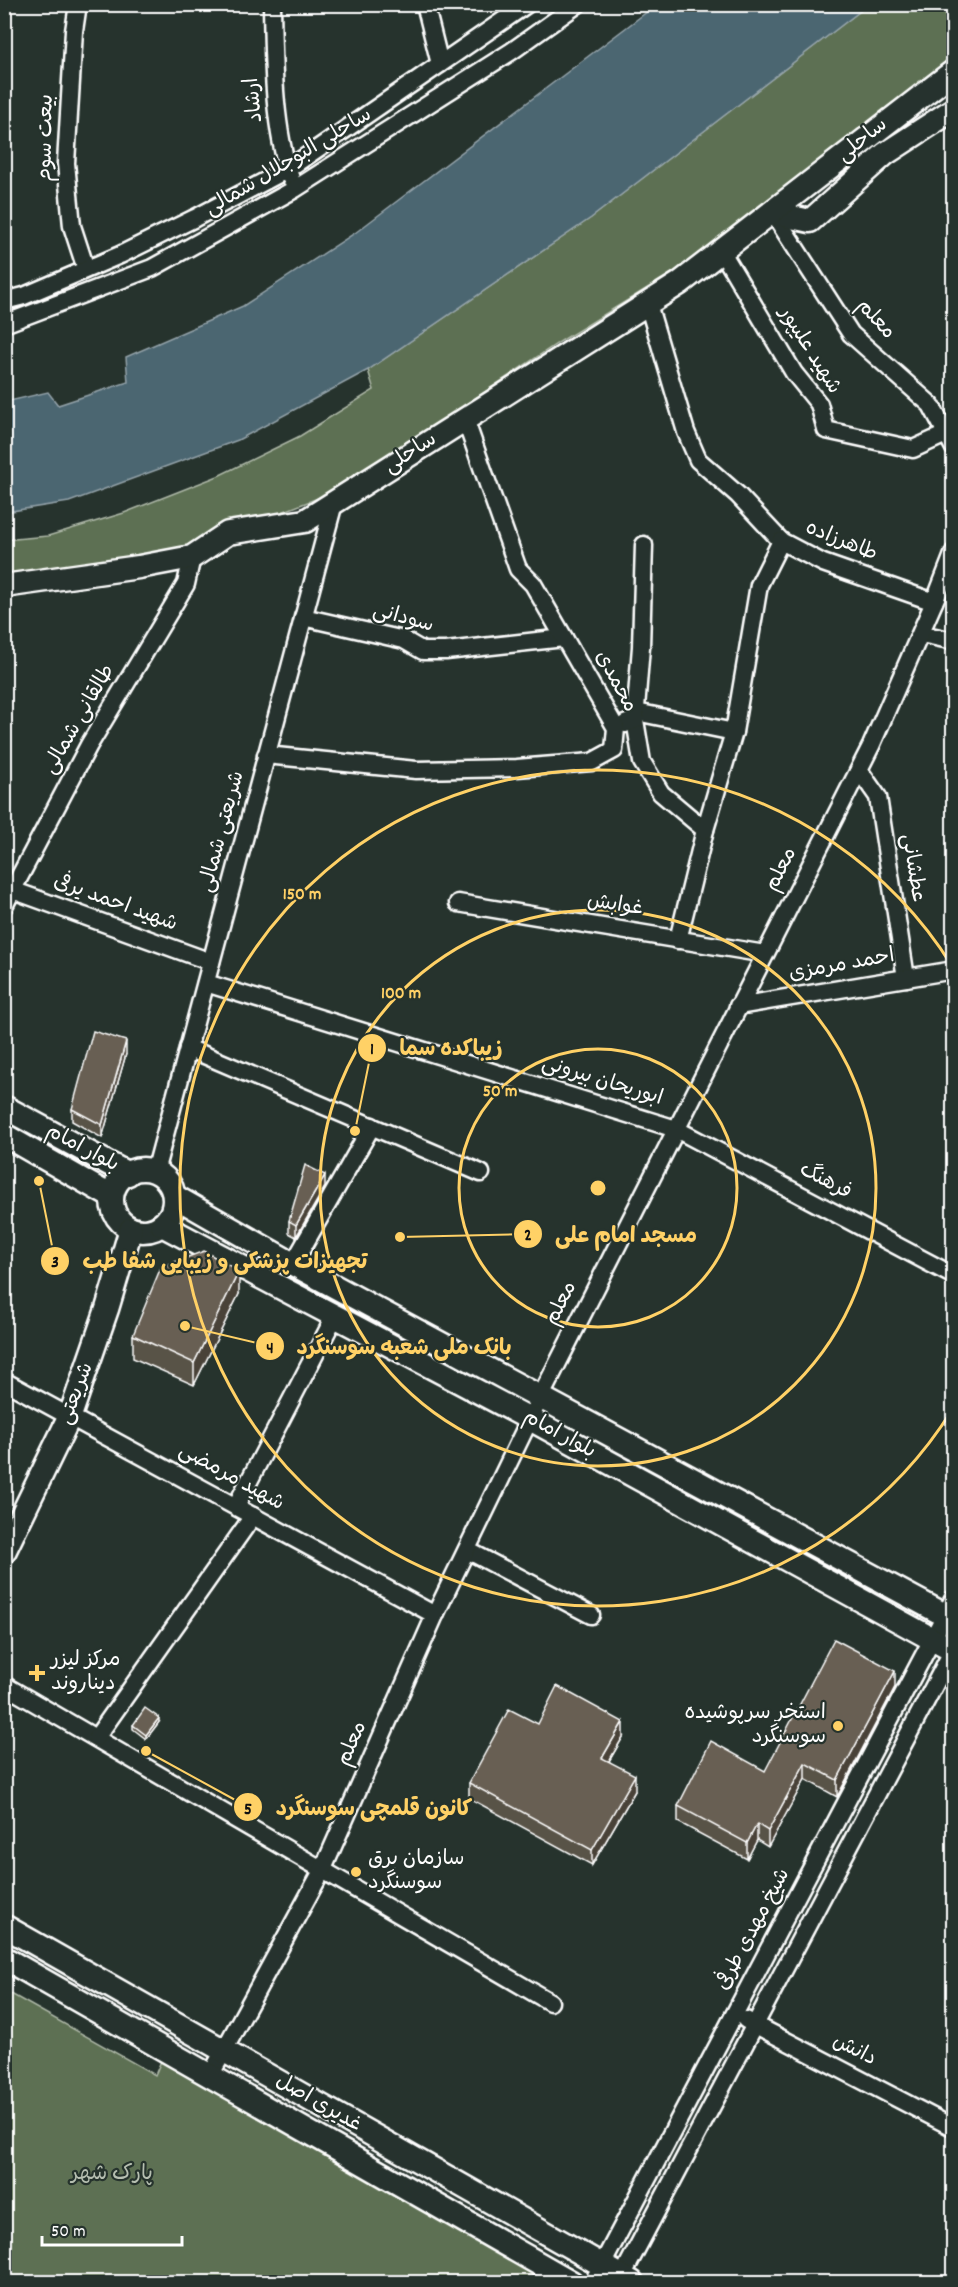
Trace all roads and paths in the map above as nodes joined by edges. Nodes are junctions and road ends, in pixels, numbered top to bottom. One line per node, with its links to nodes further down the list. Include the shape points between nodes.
1 (78, 4): 13 (street, بیعت سوم, via 66,163 72,226)
2 (272, 4): 9 (street, ارشاد, via 273,60)
3 (425, 4): 6 (street)
4 (527, 4): 6 (street, ساحلی البوجلال شمالی)
5 (578, 4): 10 (street, ساحلی البوجلال شمالی, via 512,51)
6 (440, 64): 9 (street, ساحلی البوجلال شمالی)
7 (954, 71): 11 (main road, ساحلی)
8 (954, 109): 11 (main road, ساحلی, via 885,154 810,221)
9 (288, 169): 10 (street, ارشاد); 13 (street, ساحلی البوجلال شمالی, via 195,219)
10 (295, 189): 16 (street, ساحلی البوجلال شمالی, via 152,268)
11 (774, 213): 12 (main road, ساحلی); 18 (street, معلم, via 851,334 931,405)
12 (722, 252): 15 (main road, ساحلی); 18 (street, شهید علیپور, via 794,373 819,404 826,430 913,448)
13 (86, 269): 14 (street, ساحلی البوجلال شمالی)
14 (4, 301)
15 (648, 304): 17 (main road, ساحلی); 20 (street, via 698,460 738,495)
16 (4, 324)
17 (465, 419): 19 (main road, ساحلی); 28 (street, محمدی, via 518,569 533,584)
18 (950, 441)
19 (334, 503): 23 (main road, ساحلی, via 305,521 228,533); 26 (street, شریعتی شمالی)
20 (781, 542): 25 (street, طاهرزاده, via 823,563); 32 (street, طاهرزاده, via 759,585)
21 (644, 544): 30 (street)
22 (954, 552): 25 (street, معلم)
23 (192, 557): 24 (main road, ساحلی); 36 (street, طالقانی شمالی, via 186,584)
24 (4, 586)
25 (934, 602): 27 (street, معلم)
26 (303, 617): 28 (street, سودانی, via 404,640 423,651); 33 (street, شریعتی شمالی)
27 (921, 634): 29 (street); 34 (street, معلم)
28 (564, 638): 31 (street, محمدی)
29 (954, 641)
30 (636, 716): 31 (street); 32 (street); 35 (street, via 642,762 661,793)
31 (616, 728): 33 (street, محمدی, via 614,750 592,762 517,768 416,770)
32 (734, 732): 35 (street, طاهرزاده)
33 (266, 755): 41 (street, شریعتی شمالی)
34 (859, 770): 40 (street, معلم); 43 (street, عطشانی, via 878,797)
35 (705, 830): 39 (street, طاهرزاده)
36 (9, 889): 38 (street, طالقانی شمالی); 41 (street, شهید احمد یرفی)
37 (458, 903): 39 (street, غوابش)
38 (4, 906)
39 (678, 939): 40 (street, غوابش)
40 (765, 954): 45 (street, معلم)
41 (211, 962): 44 (street, شریعتی شمالی)
42 (954, 970): 43 (street, احمد مرمزی)
43 (906, 978): 45 (street, احمد مرمزی)
44 (206, 983): 46 (street, شریعتی شمالی); 49 (street, ابوریحان بیرونی)
45 (738, 1006): 49 (street, معلم)
46 (188, 1048): 48 (street); 51 (street, شریعتی شمالی)
47 (4, 1107): 53 (main road, بلوار امام)
48 (372, 1126): 52 (street); 58 (street)
49 (676, 1129): 59 (street, فرهنگ); 62 (street, معلم)
50 (4, 1135): 55 (main road, بلوار امام)
51 (155, 1172): 53 (main road, via 136,1170); 54 (main road, via 168,1182)
52 (481, 1173)
53 (128, 1174): 55 (main road, via 120,1180)
54 (174, 1196): 56 (main road, via 172,1212); 58 (main road, بلوار امام)
55 (112, 1197): 57 (main road, via 116,1216)
56 (162, 1225): 57 (main road, via 147,1231); 60 (main road, بلوار امام)
57 (131, 1228): 63 (main road, شریعتی)
58 (293, 1264): 62 (main road, بلوار امام)
59 (954, 1276)
60 (335, 1316): 64 (main road, بلوار امام); 65 (street)
61 (4, 1381): 63 (street, شهید مرمضی)
62 (540, 1398): 64 (street, معلم); 69 (main road, بلوار امام)
63 (70, 1416): 65 (street, شهید مرمضی); 68 (main road, شریعتی)
64 (530, 1419): 67 (street, معلم); 72 (main road, بلوار امام)
65 (236, 1506): 66 (street, شهید مرمضی)
66 (253, 1516): 70 (street, شهید مرمضی); 75 (street)
67 (466, 1550): 70 (street, معلم); 71 (street)
68 (4, 1552)
69 (950, 1611): 72 (street, شیخ مهدی طرفی)
70 (435, 1615): 76 (street, معلم)
71 (591, 1616)
72 (932, 1639): 73 (main road, بلوار امام); 77 (street, شیخ مهدی طرفی)
73 (953, 1650): 78 (street)
74 (4, 1685): 75 (street)
75 (96, 1738): 76 (street)
76 (323, 1869): 81 (street); 84 (street, معلم)
77 (795, 1900): 78 (street); 82 (street, شیخ مهدی طرفی)
78 (816, 1910): 83 (street)
79 (4, 1926): 84 (main road, غدیری اصل)
80 (4, 1958): 85 (main road, غدیری اصل)
81 (550, 2002)
82 (735, 2014): 83 (street, دانش); 87 (street, شیخ مهدی طرفی)
83 (755, 2025): 86 (street, دانش); 88 (street)
84 (222, 2050): 85 (street, معلم); 87 (main road, غدیری اصل)
85 (210, 2076): 89 (main road, غدیری اصل)
86 (954, 2128)
87 (598, 2274): 88 (main road, غدیری اصل)
88 (625, 2281)
89 (572, 2283)

